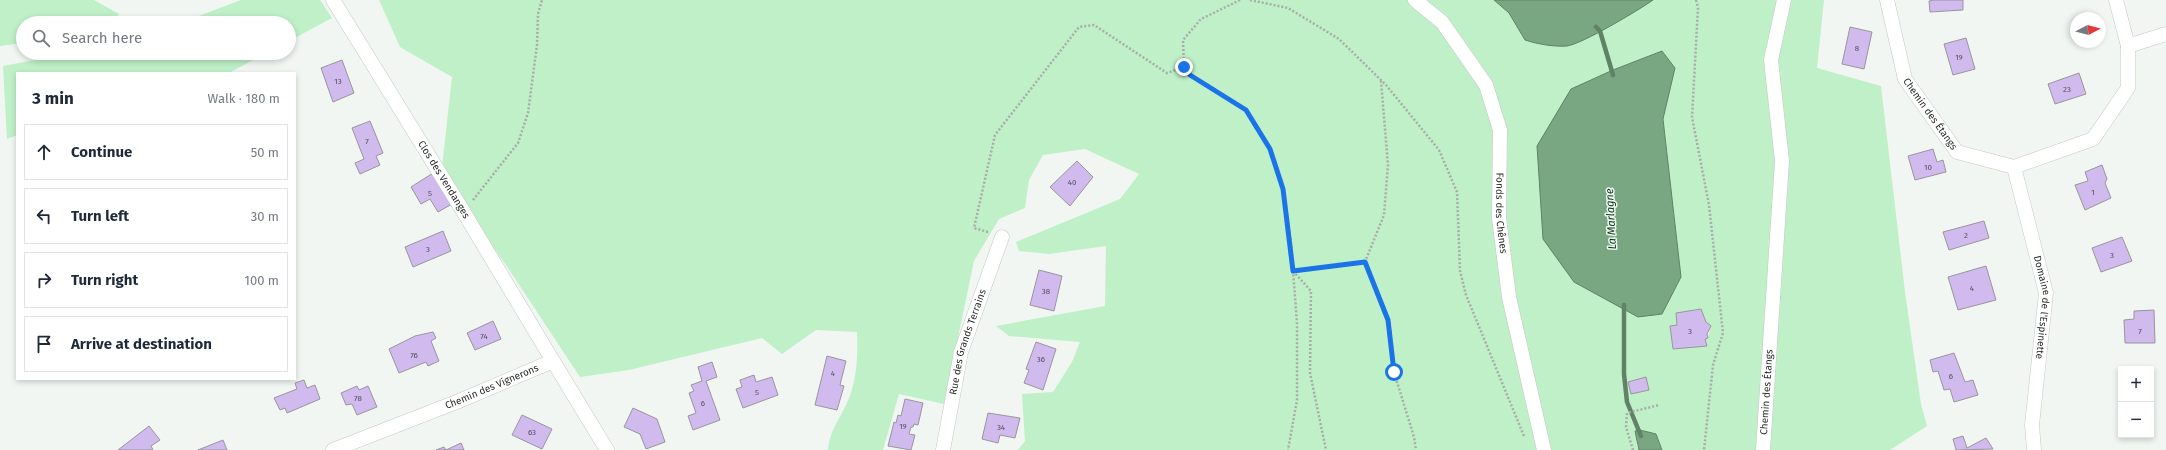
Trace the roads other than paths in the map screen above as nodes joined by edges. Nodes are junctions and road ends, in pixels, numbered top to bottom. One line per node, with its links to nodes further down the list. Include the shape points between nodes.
1 (333, 0): 10 (street, Clos des Vendanges)
2 (1415, 0): 14 (street, Fonds des Chênes, via 1442,22 1486,85 1500,130 1499,218 1509,297)
3 (1784, 0): 15 (street, Chemin des Étangs, via 1771,60 1782,161)
4 (1887, 0): 8 (street, Chemin des Étangs, via 1905,79 1958,152)
5 (2116, 0): 7 (street)
6 (2166, 34): 7 (street)
7 (2128, 46): 8 (street, via 2128,88 2093,139)
8 (2014, 167): 16 (street, Domaine de l'Espinette, via 2046,293 2032,425)
9 (1002, 237): 13 (street, Rue des Grands Terrains, via 961,352)
10 (552, 361): 11 (street, Chemin des Vignerons, via 460,401); 12 (street)
11 (333, 450)
12 (607, 450)
13 (943, 450)
14 (1544, 450)
15 (1763, 450)
16 (2034, 450)

